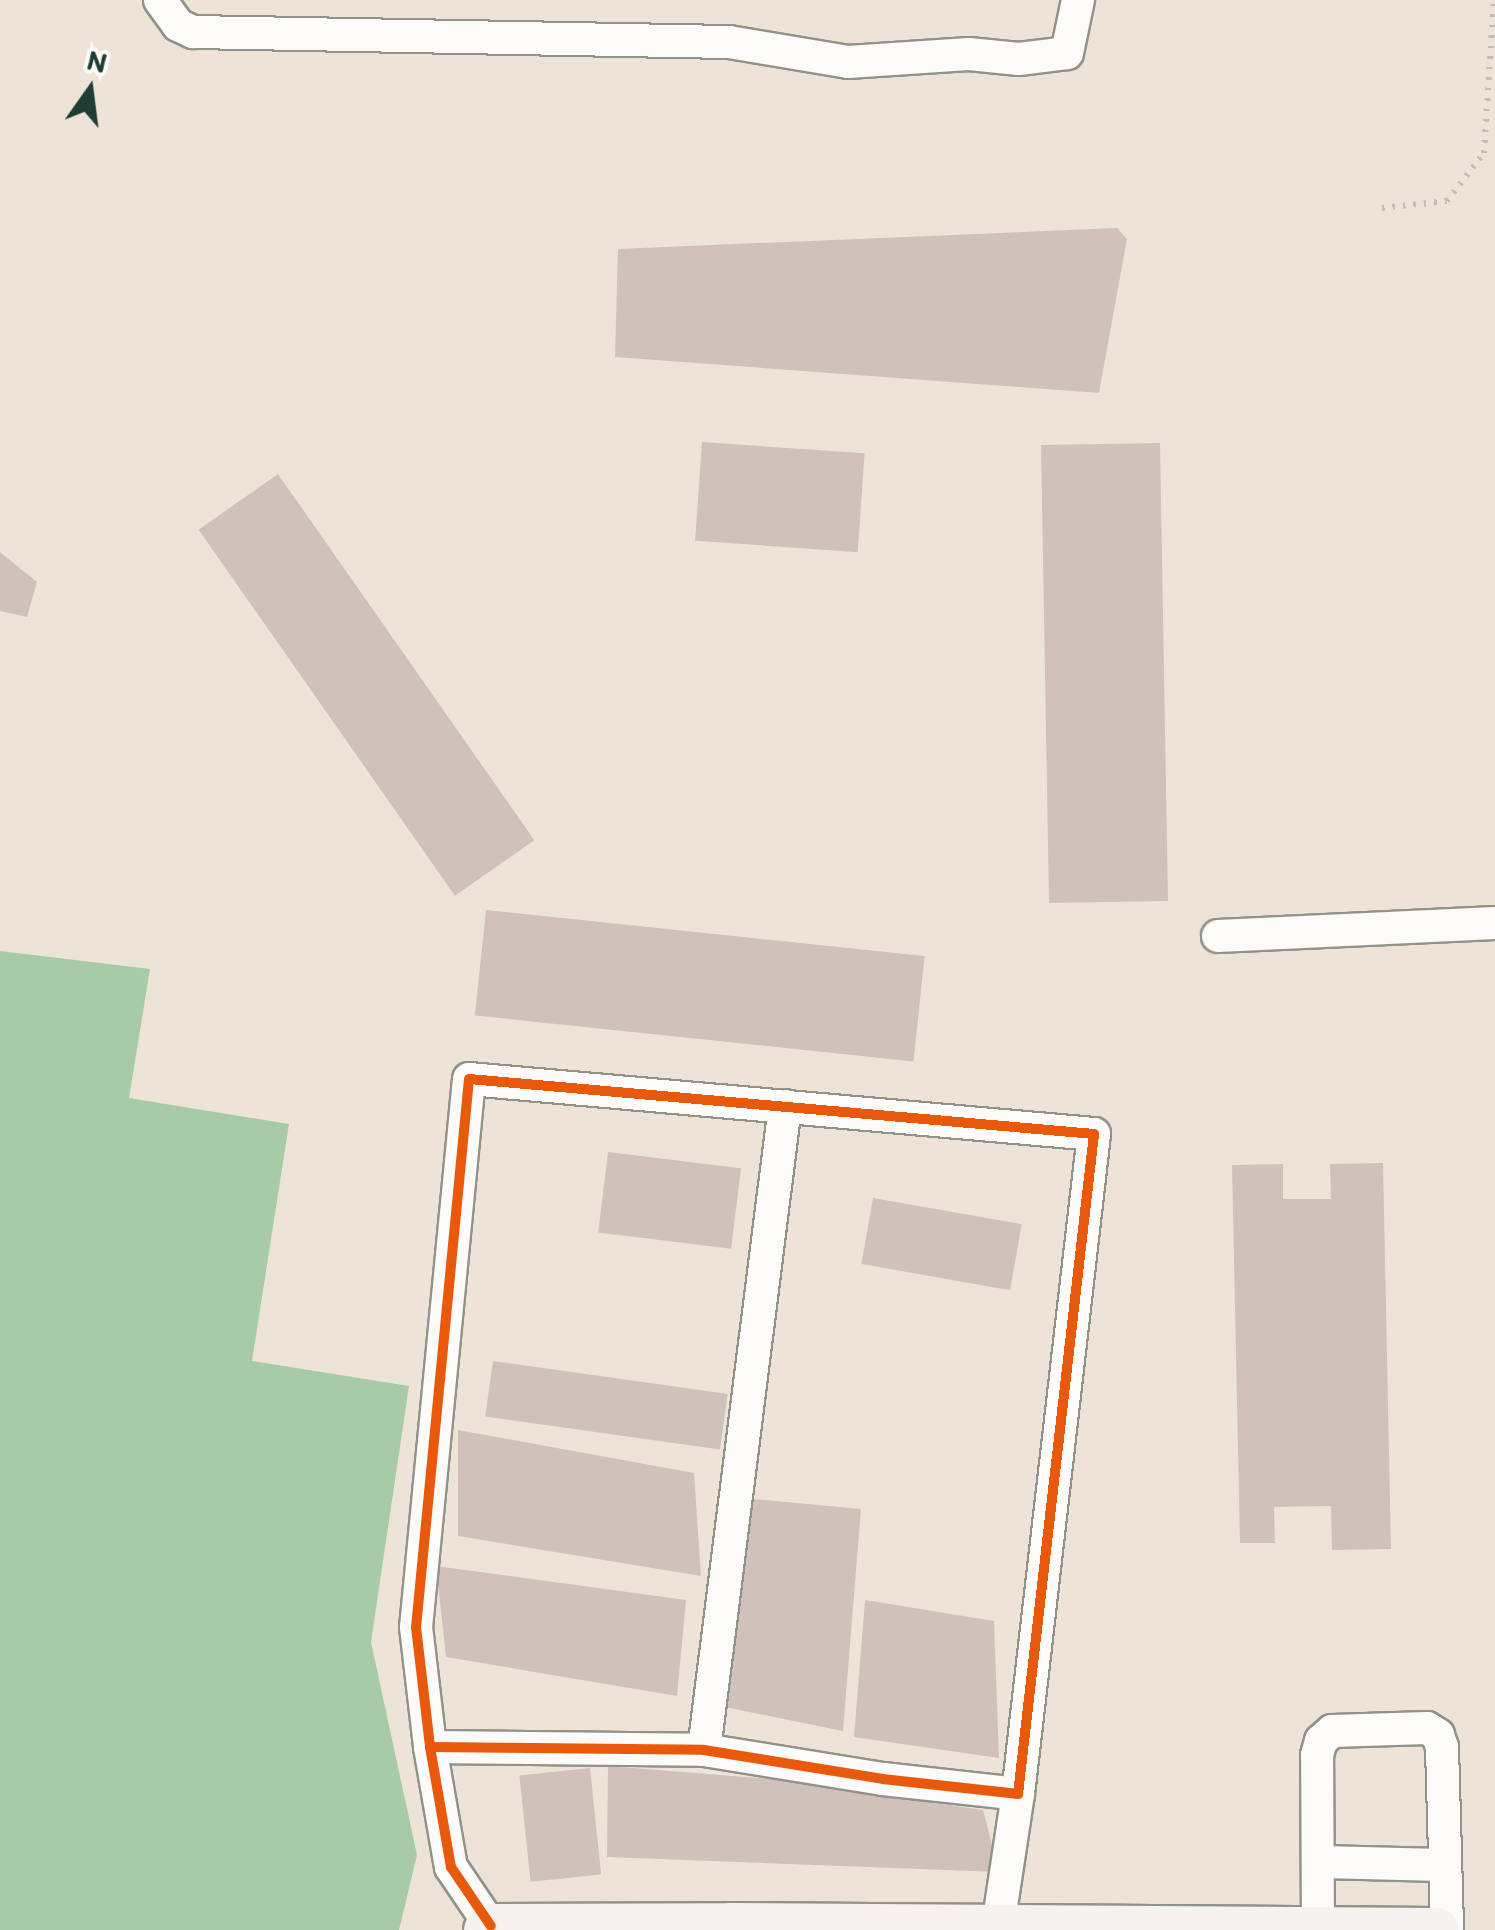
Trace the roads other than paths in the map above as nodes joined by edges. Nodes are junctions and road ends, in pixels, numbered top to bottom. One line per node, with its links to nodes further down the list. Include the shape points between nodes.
1 (160, 0): 2 (street, via 178,25 193,32 730,42 848,62 1066,53)
2 (1078, 0)
3 (1495, 923): 4 (street)
4 (1218, 936)
5 (785, 1106): 6 (street, via 468,1079 416,1627); 7 (street); 8 (street, via 1094,1134)
6 (430, 1747): 7 (street); 12 (street, via 450,1867)
7 (704, 1750): 8 (street)
8 (1018, 1794): 11 (street)
9 (1318, 1862): 10 (street); 10 (street, via 1321,1740 1332,1731 1428,1728 1442,1747); 15 (street)
10 (1444, 1865): 17 (street)
11 (998, 1926): 13 (street); 14 (street)
12 (488, 1928): 13 (street)
13 (837, 1928)
14 (1181, 1928): 15 (street)
15 (1318, 1928): 16 (street)
16 (1436, 1930)
17 (1447, 1930)

